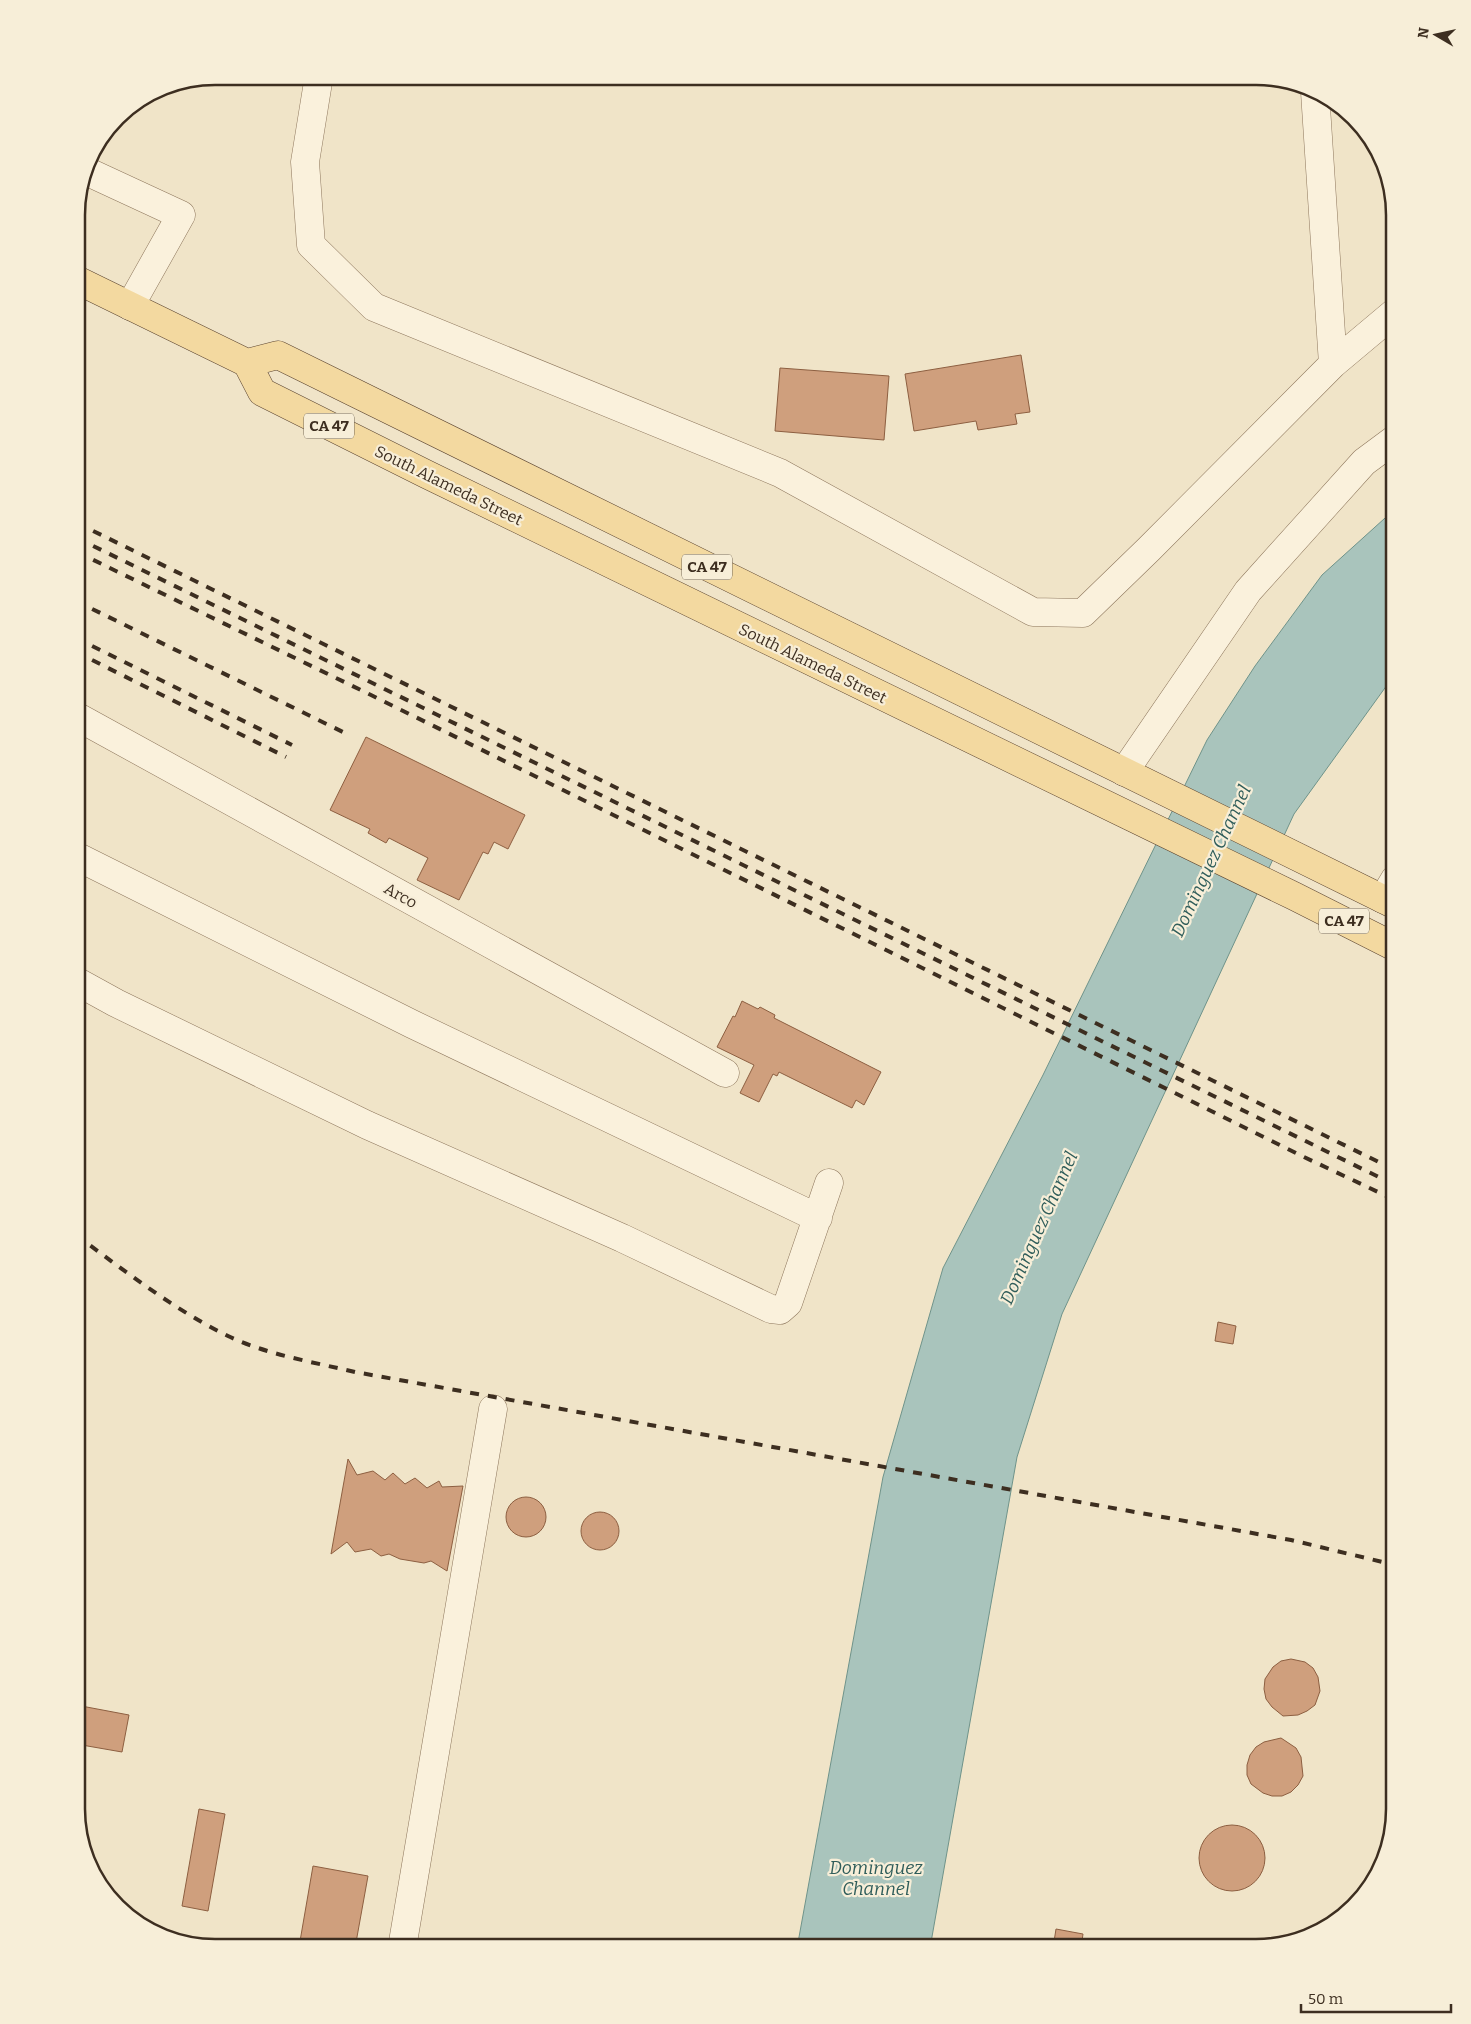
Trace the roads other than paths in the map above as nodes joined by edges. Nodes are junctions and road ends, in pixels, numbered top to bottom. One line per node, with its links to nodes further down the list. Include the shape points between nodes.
1 (318, 85): 8 (lane, via 305,162 311,246 374,307 780,473 1033,612 1083,613)
2 (1315, 99): 8 (lane)
3 (92, 174): 5 (lane, via 181,215)
4 (85, 284): 5 (main road)
5 (130, 306): 7 (main road)
6 (1386, 320): 8 (lane)
7 (247, 363): 11 (main road, CA 47, via 278,355); 14 (main road, South Alameda Street / CA 47, via 262,392)
8 (1333, 364)
9 (1386, 446): 11 (lane, via 1364,462 1248,591)
10 (85, 721): 16 (lane, Arco)
11 (1130, 775): 13 (main road, CA 47, via 1309,863)
12 (85, 860): 18 (lane, via 412,1024)
13 (1386, 892)
14 (1386, 942)
15 (85, 986): 18 (lane, via 358,1120 622,1238 771,1310 780,1310 788,1304)
16 (725, 1073)
17 (830, 1183): 18 (lane)
18 (818, 1218)
19 (493, 1409): 20 (lane)
20 (404, 1939)

